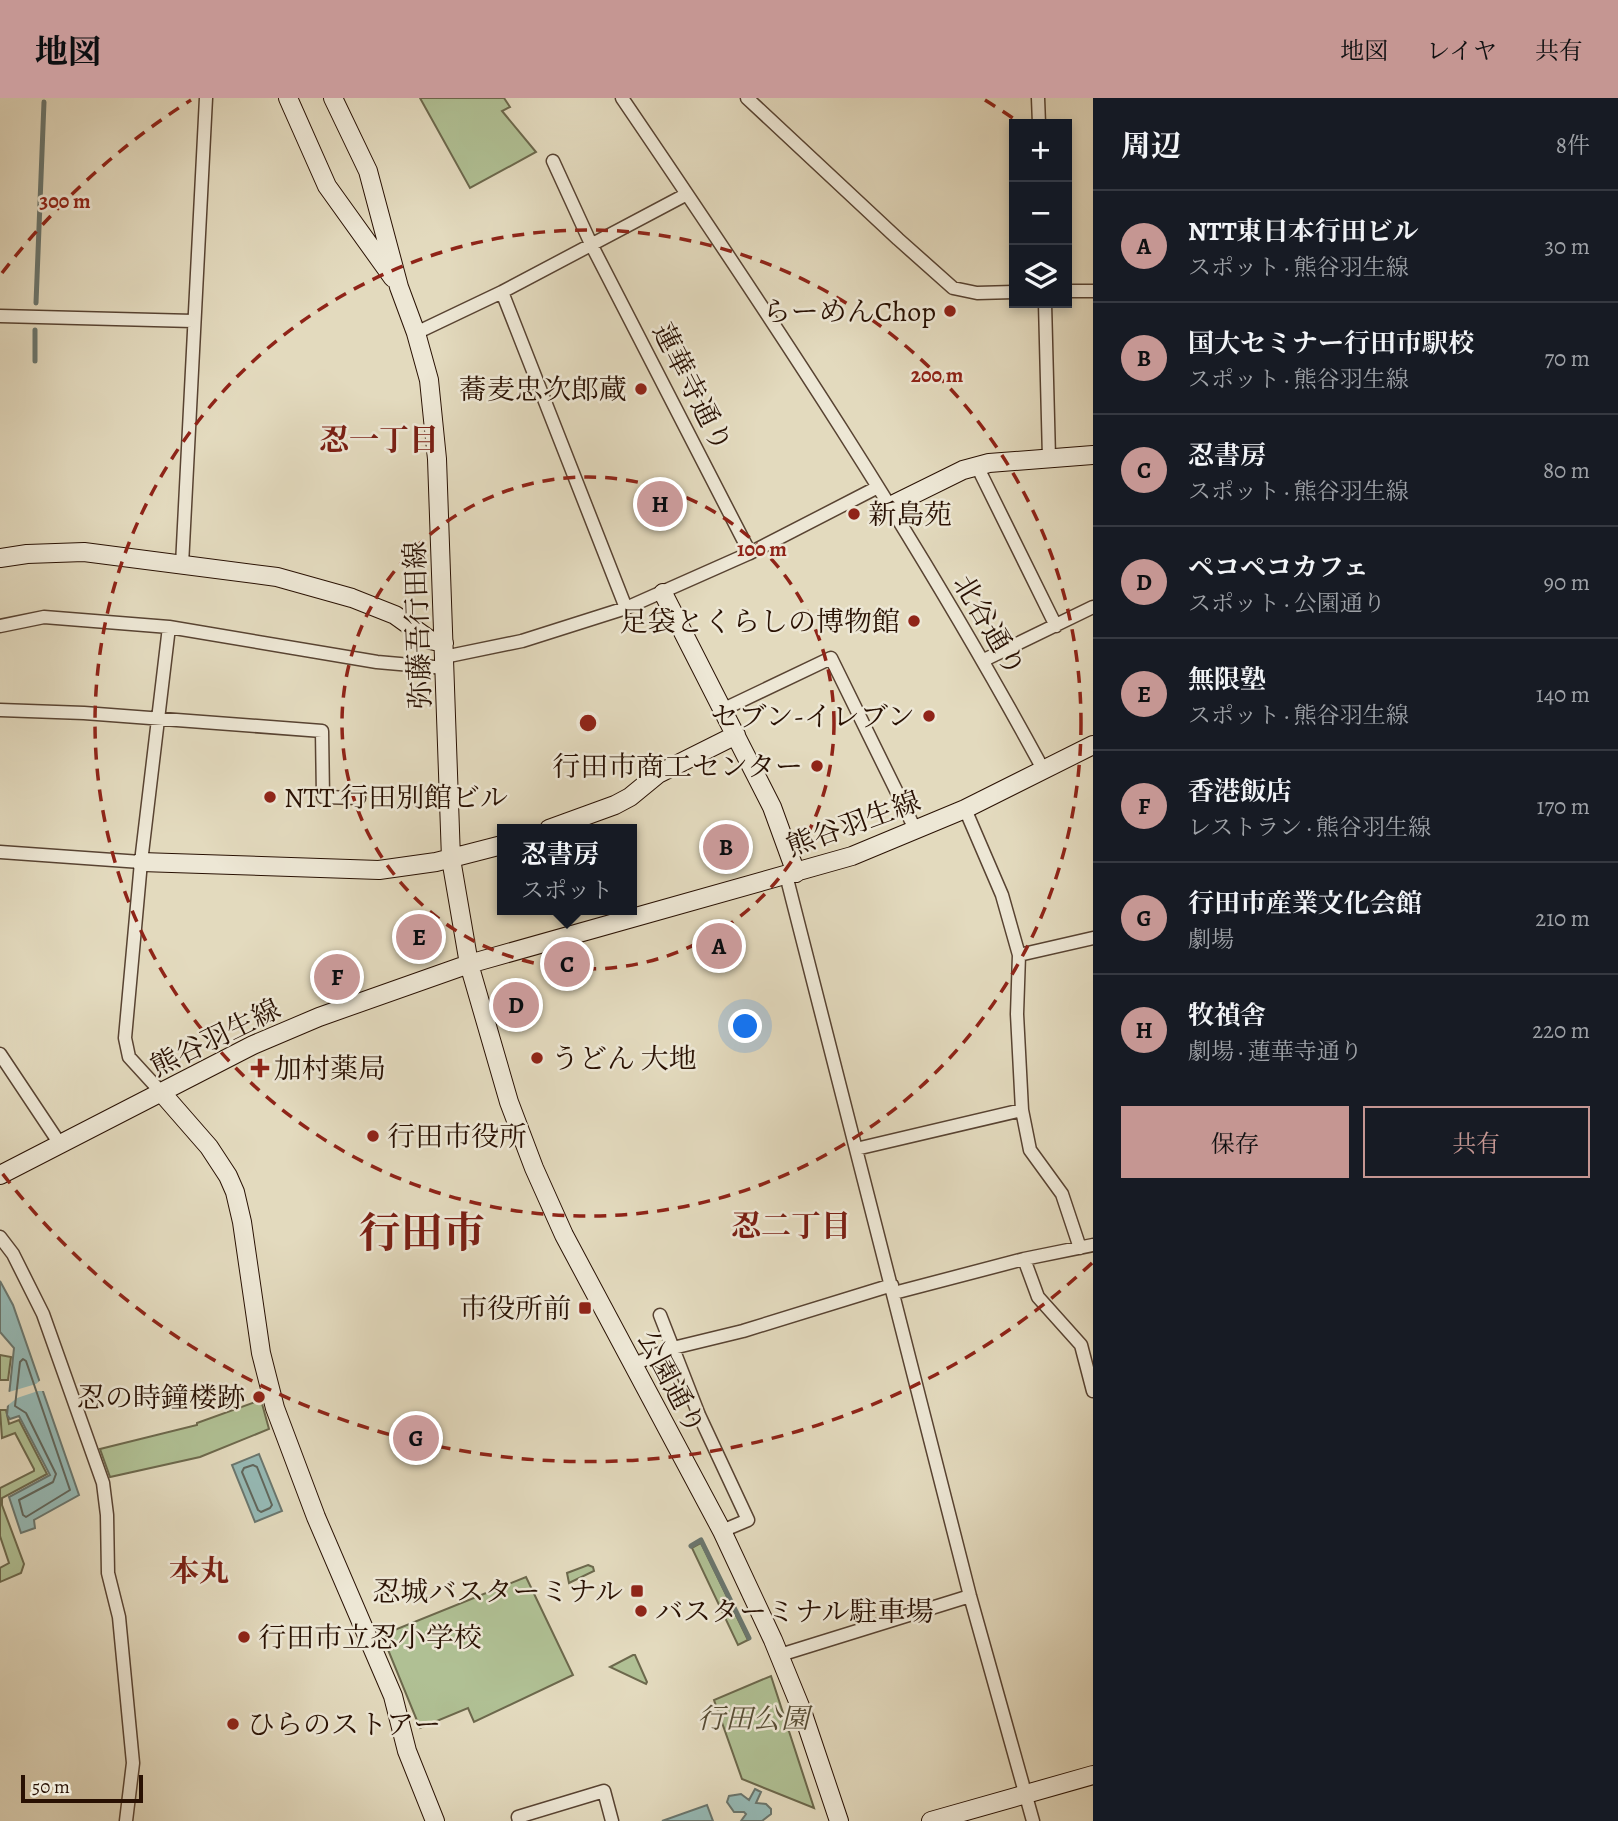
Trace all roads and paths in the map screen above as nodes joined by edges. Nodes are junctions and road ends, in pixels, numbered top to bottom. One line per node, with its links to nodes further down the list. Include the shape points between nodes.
1 (206, 98): 18 (street)
2 (288, 98): 11 (street, 弥藤吾行田線, via 327,186)
3 (333, 98): 11 (street, 弥藤吾行田線, via 368,171)
4 (622, 98): 9 (street, 北谷通り)
5 (747, 98): 15 (street, via 954,288)
6 (1038, 98): 7 (street)
7 (1039, 119)
8 (553, 161): 10 (street, 蓮華寺通り)
9 (687, 194): 10 (street); 23 (street, 北谷通り)
10 (592, 244): 14 (street); 25 (street, 蓮華寺通り)
11 (399, 287): 19 (street, 弥藤吾行田線)
12 (1072, 291): 13 (street)
13 (1093, 291)
14 (502, 292): 19 (street); 30 (street)
15 (1009, 292)
16 (1045, 308): 21 (street)
17 (0, 316): 18 (street)
18 (192, 321): 27 (street)
19 (416, 333): 34 (street, 弥藤吾行田線, via 433,409)
20 (1093, 455): 21 (street)
21 (1049, 458): 22 (street)
22 (977, 466): 24 (street); 32 (street)
23 (878, 487): 24 (street, 北谷通り); 25 (street)
24 (890, 506): 35 (street, 北谷通り)
25 (750, 553): 28 (street)
26 (0, 558): 27 (street, via 84,552)
27 (182, 565): 34 (street, via 277,577 352,597 394,615)
28 (663, 593): 30 (street); 37 (street)
29 (1093, 607): 32 (street)
30 (626, 608): 34 (street, via 522,641)
31 (0, 626): 33 (street, via 44,617)
32 (1056, 626): 35 (street)
33 (169, 627): 34 (street, via 377,662); 38 (street)
34 (444, 656): 48 (street, 弥藤吾行田線)
35 (984, 660): 41 (street, 北谷通り)
36 (0, 710): 38 (street)
37 (722, 710): 39 (street); 45 (street, via 831,659)
38 (158, 718): 42 (street, via 322,732 323,797); 49 (street)
39 (736, 735): 44 (street, via 658,774 615,805); 50 (street, via 772,807)
40 (1093, 744): 41 (street, 熊谷羽生線)
41 (1044, 771): 43 (street, 熊谷羽生線)
42 (359, 798)
43 (965, 809): 45 (street, 熊谷羽生線); 52 (street, via 1002,895)
44 (563, 824)
45 (916, 831): 50 (street, 熊谷羽生線)
46 (497, 846): 48 (street)
47 (0, 852): 49 (street)
48 (451, 859): 49 (street, via 379,870); 53 (street, 弥藤吾行田線)
49 (141, 862): 55 (street, via 125,1048)
50 (791, 874): 53 (street, 熊谷羽生線); 58 (street)
51 (1093, 938): 52 (street)
52 (1019, 955): 56 (street, via 1017,1014)
53 (469, 964): 55 (street, 熊谷羽生線, via 319,1017); 67 (street, 公園通り, via 509,1102 534,1168 564,1235)
54 (0, 1054): 57 (street)
55 (162, 1092): 57 (street, 熊谷羽生線); 75 (street, via 209,1147 235,1192 261,1353 275,1408 393,1696 407,1751)
56 (1023, 1110): 58 (street); 62 (street, via 1030,1150 1062,1194)
57 (60, 1144): 59 (street, 熊谷羽生線)
58 (856, 1149): 64 (street)
59 (0, 1175)
60 (0, 1237): 74 (street, via 43,1314 103,1483 108,1573 119,1617 133,1763)
61 (1093, 1245): 62 (street)
62 (1080, 1248): 63 (street)
63 (1024, 1259): 64 (street); 68 (street, via 1038,1297 1081,1345)
64 (893, 1289): 66 (street); 70 (street)
65 (660, 1315): 66 (street)
66 (673, 1348): 67 (street); 69 (street, via 748,1520)
67 (634, 1364): 69 (street, 公園通り)
68 (1093, 1391)
69 (722, 1531): 71 (street, 公園通り)
70 (970, 1596): 71 (street); 73 (street)
71 (780, 1655): 78 (street, 公園通り)
72 (1093, 1775): 73 (street)
73 (1024, 1793): 79 (street); 80 (street)
74 (126, 1821)
75 (435, 1821)
76 (519, 1821): 77 (street, via 518,1817 604,1791)
77 (612, 1821)
78 (839, 1821)
79 (932, 1821)
80 (1033, 1821)

